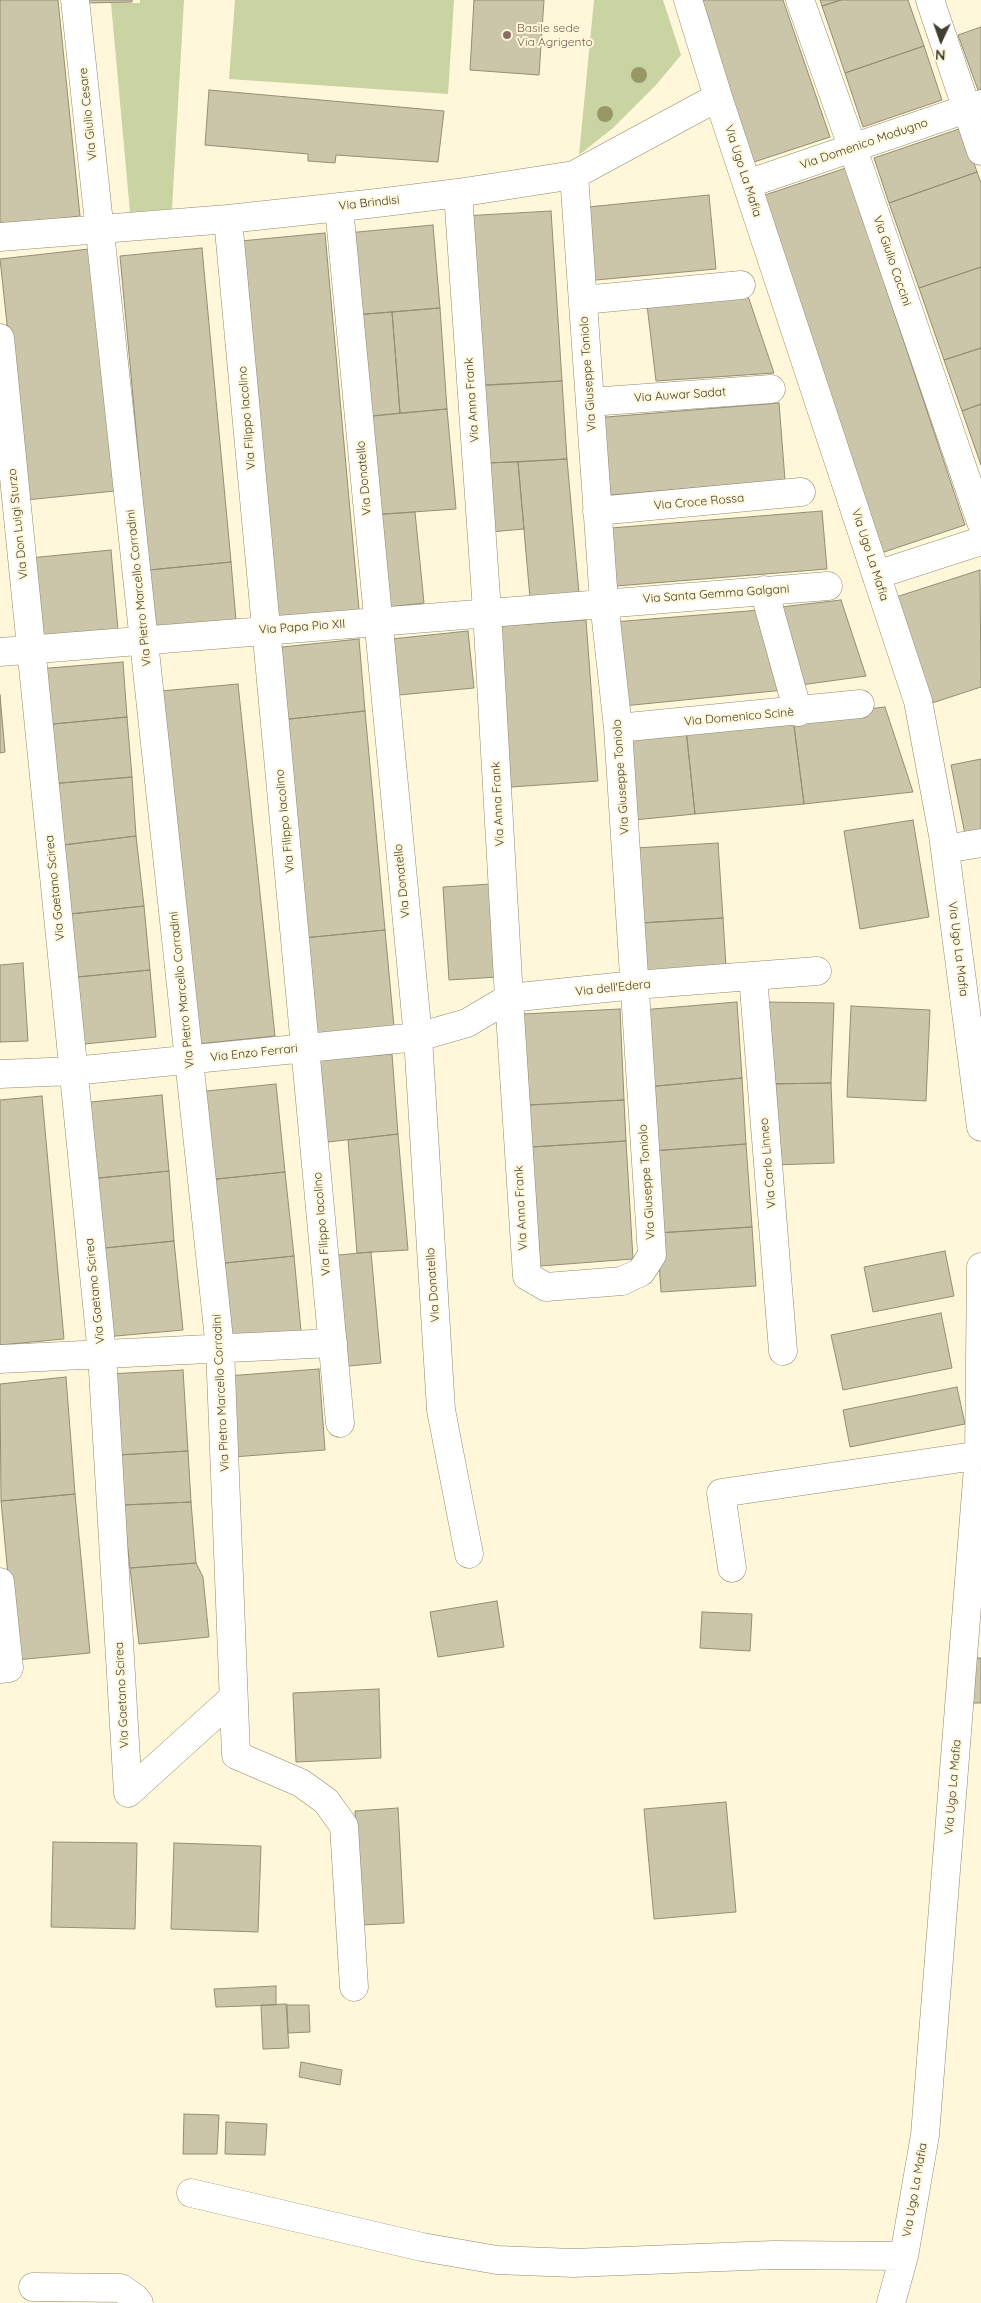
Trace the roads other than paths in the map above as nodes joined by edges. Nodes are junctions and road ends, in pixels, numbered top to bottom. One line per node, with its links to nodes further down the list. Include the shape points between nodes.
1 (75, 0): 14 (street, Via Giulio Cesare)
2 (688, 0): 5 (street, Via Ugo La Mafia)
3 (800, 0): 7 (street, Via Giulio Caccini)
4 (930, 0): 6 (street)
5 (718, 97): 9 (street, Via Brindisi); 10 (street, Via Ugo La Mafia)
6 (974, 107): 7 (street, Via Domenico Modugno); 8 (street)
7 (853, 148): 10 (street, Via Domenico Modugno); 23 (street, Via Giulio Caccini)
8 (981, 151)
9 (574, 175): 11 (street, Via Brindisi); 17 (street, Via Giuseppe Toniolo)
10 (748, 184): 25 (street, Via Ugo La Mafia)
11 (458, 194): 12 (street, Via Brindisi); 29 (street, Via Anna Frank)
12 (339, 207): 13 (street, Via Brindisi); 30 (street, Via Donatello)
13 (228, 219): 14 (street, Via Brindisi); 31 (street, Via Filippo Iacolino)
14 (100, 227): 15 (street, Via Brindisi); 32 (street, Via Pietro Marcello Corradini)
15 (0, 237)
16 (741, 285): 17 (street, Via Giuseppe Toniolo)
17 (583, 300): 20 (street, Via Giuseppe Toniolo)
18 (0, 338): 33 (street, Via Don Luigi Sturzo)
19 (771, 388): 20 (street, Via Auwar Sadat)
20 (590, 402): 22 (street, Via Giuseppe Toniolo)
21 (801, 492): 22 (street, Via Croce Rossa)
22 (597, 511): 28 (street, Via Giuseppe Toniolo)
23 (981, 522)
24 (981, 541): 25 (street)
25 (876, 575): 39 (street, Via Ugo La Mafia, via 918,702)
26 (828, 586): 27 (street, Via Santa Gemma Galgani)
27 (764, 590): 28 (street, Via Santa Gemma Galgani); 36 (street)
28 (604, 602): 29 (street, Via Papa Pio XII); 37 (street, Via Giuseppe Toniolo)
29 (487, 612): 30 (street, Via Papa Pio XII); 43 (street, Via Anna Frank)
30 (377, 621): 31 (street, Via Papa Pio XII); 44 (street, Via Donatello)
31 (266, 630): 32 (street, Via Papa Pio XII); 45 (street, Via Filippo Iacolino)
32 (145, 640): 33 (street, Via Papa Pio XII); 46 (street, Via Pietro Marcello Corradini)
33 (30, 650): 34 (street, Via Papa Pio XII); 47 (street, Via Gaetano Scirea)
34 (0, 652)
35 (860, 704): 36 (street, Via Domenico Scinè)
36 (798, 712): 37 (street, Via Domenico Scinè)
37 (618, 728): 42 (street, Via Giuseppe Toniolo)
38 (981, 843): 39 (street)
39 (945, 849): 49 (street, Via Ugo La Mafia)
40 (817, 971): 41 (street, Via dell'Edera)
41 (753, 976): 42 (street, Via dell'Edera); 54 (street, Via Carlo Linneo)
42 (635, 985): 43 (street, Via dell'Edera); 50 (street, Via Giuseppe Toniolo)
43 (509, 998): 44 (street, Via dell'Edera, via 467,1023); 50 (street, Via Anna Frank, via 527,1276 546,1287 622,1281 641,1272)
44 (418, 1037): 45 (street, Via Enzo Ferrari); 59 (street, Via Donatello, via 441,1410)
45 (307, 1048): 46 (street, Via Enzo Ferrari); 52 (street, Via Filippo Iacolino)
46 (190, 1060): 47 (street, Via Enzo Ferrari); 53 (street, Via Pietro Marcello Corradini)
47 (73, 1071): 48 (street, Via Enzo Ferrari); 55 (street, Via Gaetano Scirea)
48 (0, 1074)
49 (981, 1127)
50 (652, 1256)
51 (981, 1267): 58 (street, Via Ugo La Mafia)
52 (333, 1343): 53 (street); 57 (street, Via Filippo Iacolino)
53 (220, 1348): 55 (street); 64 (street, Via Pietro Marcello Corradini)
54 (783, 1350)
55 (102, 1354): 56 (street); 64 (street, Via Gaetano Scirea, via 128,1793)
56 (0, 1359)
57 (340, 1423)
58 (980, 1455): 60 (street, via 721,1493); 62 (street, Via Ugo La Mafia)
59 (469, 1554)
60 (732, 1568)
61 (0, 1582): 63 (street, via 9,1668)
62 (973, 1648): 67 (street, Via Ugo La Mafia, via 925,2135)
63 (0, 1669)
64 (234, 1698): 65 (street, Via Pietro Marcello Corradini, via 236,1756 301,1783 326,1801 344,1826)
65 (354, 1987)
66 (192, 2193): 67 (street, via 422,2247 497,2260 573,2263 773,2255)
67 (904, 2256): 70 (street, Via Ugo La Mafia)
68 (32, 2287): 69 (street, via 121,2288)
69 (139, 2303)
70 (891, 2303)

